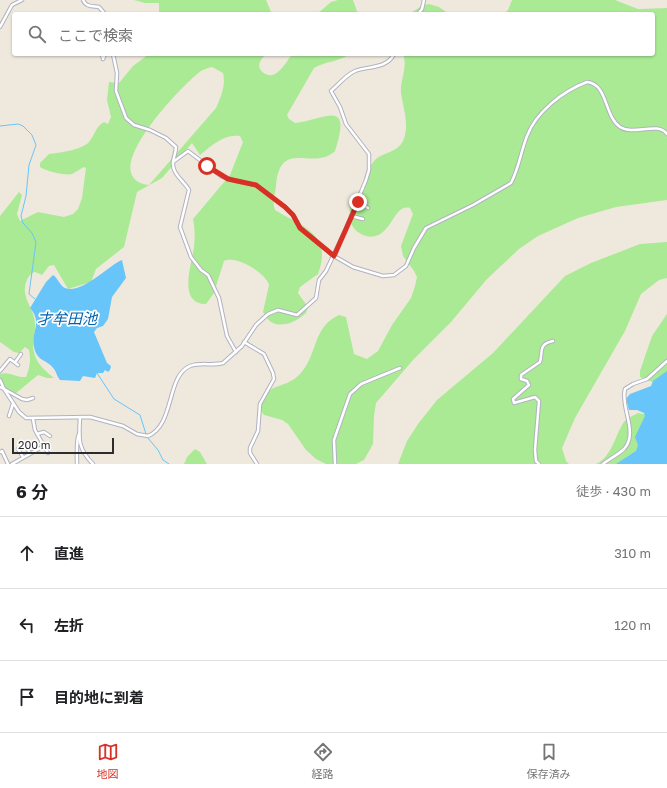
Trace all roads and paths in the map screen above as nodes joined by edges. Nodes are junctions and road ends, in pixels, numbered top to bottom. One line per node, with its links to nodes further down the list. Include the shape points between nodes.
1 (22, 0): 6 (street, via 12,5)
2 (83, 0): 4 (street, via 89,6 99,7)
3 (424, 0): 5 (street)
4 (103, 12)
5 (420, 12)
6 (0, 26)
7 (114, 56): 10 (street, via 116,91 126,118 134,126 166,138 176,147)
8 (393, 56): 11 (street, via 379,66 346,76 331,91 346,124 369,154 366,180)
9 (667, 134): 15 (street, via 656,128 629,130 620,127 609,113 599,88 587,82 564,94 532,125 512,183 426,228 406,266 394,275 383,276 353,267)
10 (173, 162): 15 (street, via 188,151 221,176 236,182 256,185 285,207 300,228); 18 (street, via 174,172 189,190 180,227 191,256 208,275 219,298 227,336)
11 (358, 200): 12 (street); 13 (street)
12 (368, 208)
13 (351, 216): 14 (street); 15 (street)
14 (363, 219)
15 (334, 256): 17 (street, via 319,280 316,298 297,315 278,310 268,314)
16 (553, 341): 49 (street, via 541,350 540,362 521,375 521,379 529,385 513,399 514,403 535,397 539,401 535,450 536,461)
17 (244, 342): 18 (street); 47 (street, via 264,354 274,379 260,404 258,431 250,448)
18 (236, 352): 31 (street, via 223,363 201,363 184,369 166,415 156,430 146,436 100,419)
19 (21, 354): 21 (street)
20 (667, 361): 50 (street, via 647,379 625,389 623,396 630,428 627,443 624,449)
21 (15, 362): 22 (street); 24 (street, via 10,359)
22 (18, 365)
23 (400, 368): 48 (street, via 361,384 350,394 334,440)
24 (0, 371)
25 (0, 380): 27 (street)
26 (0, 388): 27 (street)
27 (4, 389): 28 (street, via 22,399); 29 (street)
28 (33, 398)
29 (14, 404): 30 (street); 32 (street, via 23,416)
30 (9, 416)
31 (80, 417): 32 (street); 34 (street)
32 (33, 419): 33 (street)
33 (37, 434): 35 (street, via 44,432); 37 (street)
34 (79, 434): 45 (street, via 76,439); 46 (street, via 82,450)
35 (50, 436)
36 (25, 445): 40 (street)
37 (44, 446): 40 (street); 41 (street)
38 (18, 449): 42 (street)
39 (1, 452): 43 (street)
40 (30, 453): 42 (street)
41 (48, 454)
42 (23, 457): 44 (street)
43 (8, 464)
44 (12, 464)
45 (77, 464)
46 (93, 464)
47 (257, 464)
48 (335, 464)
49 (539, 464)
50 (603, 464)

